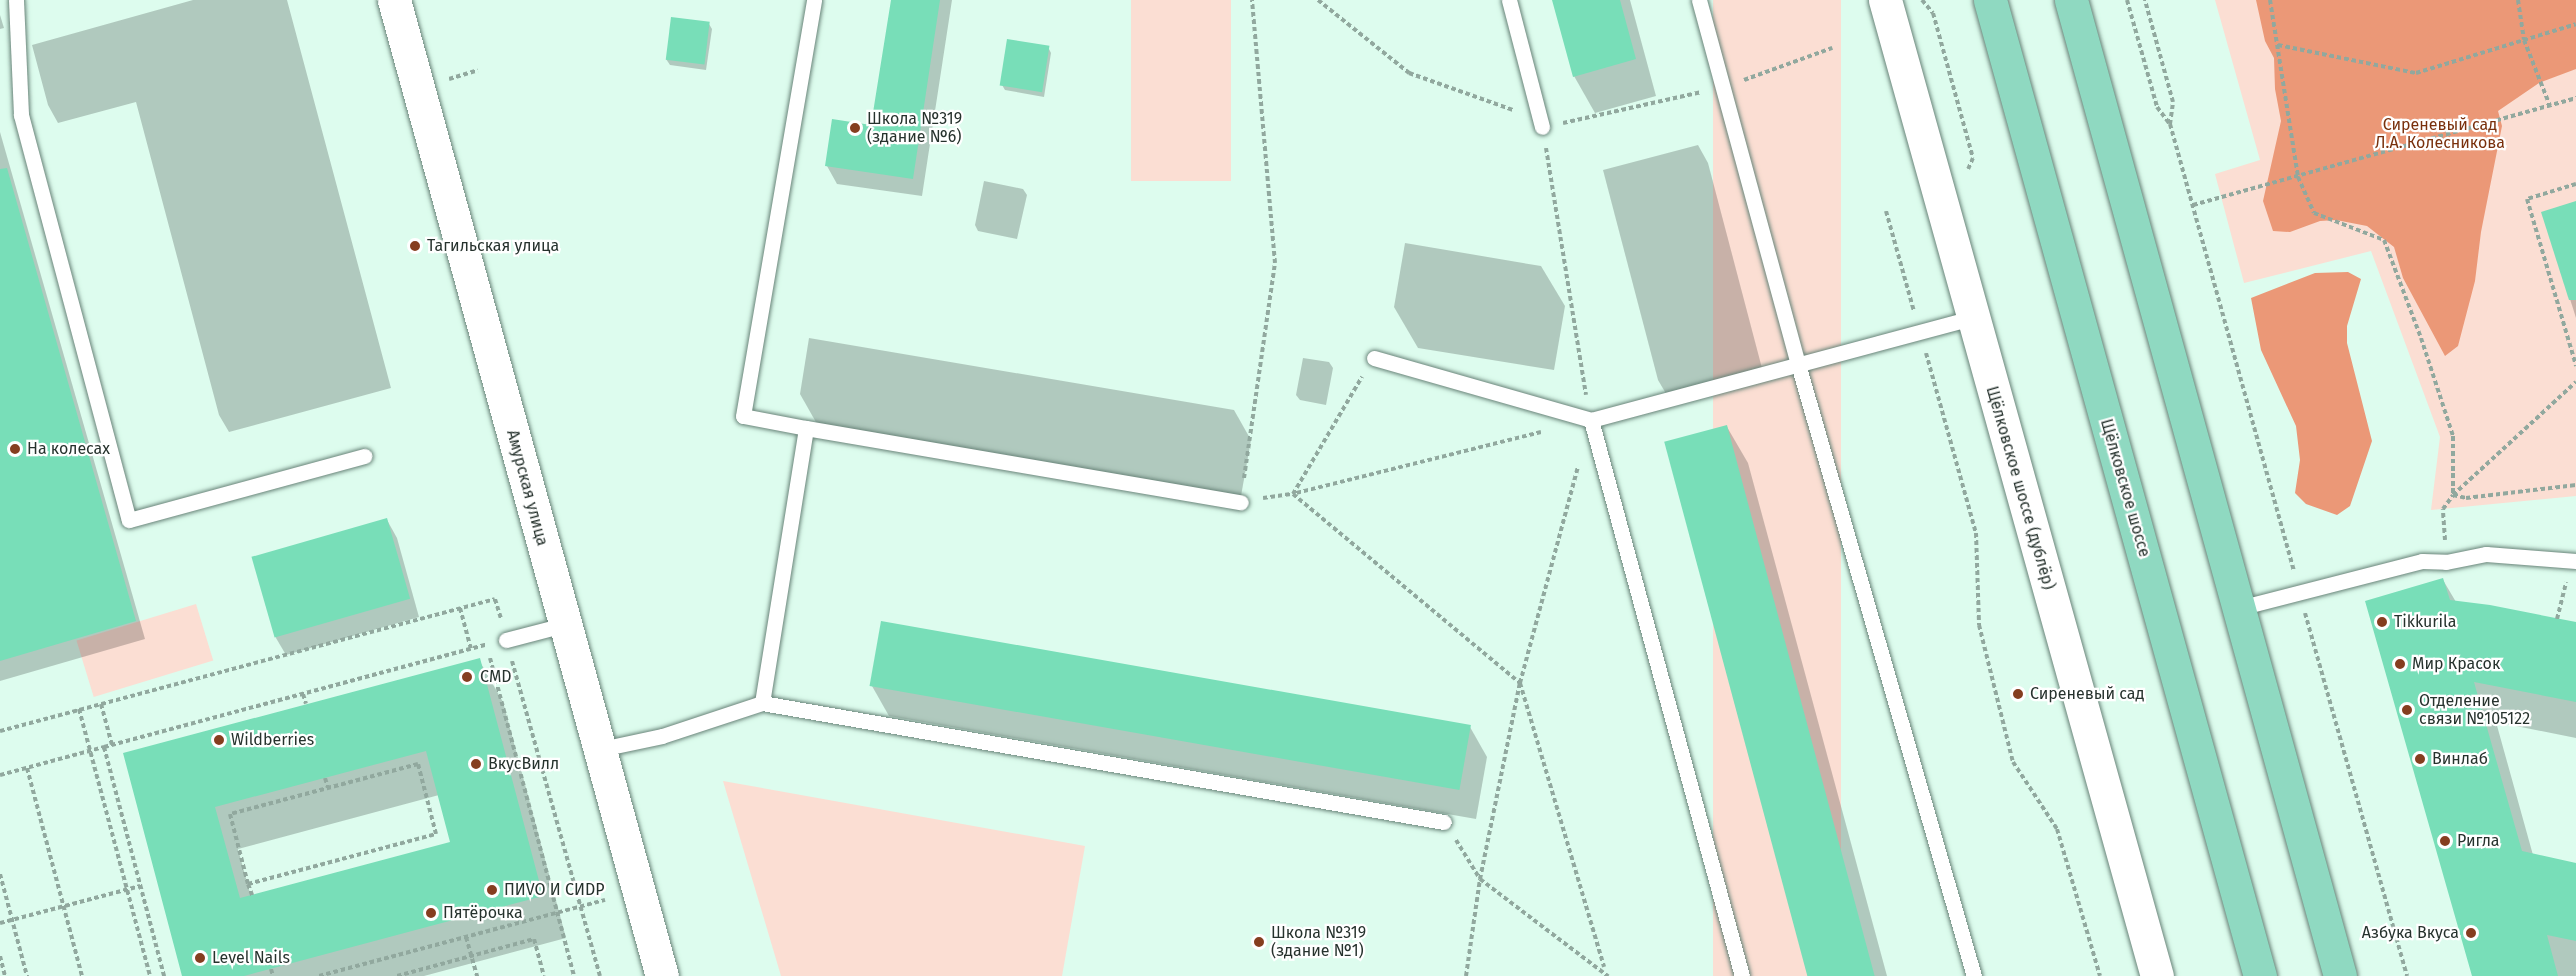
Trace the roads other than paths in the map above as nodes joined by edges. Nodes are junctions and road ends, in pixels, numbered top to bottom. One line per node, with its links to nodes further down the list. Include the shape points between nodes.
1 (16, 0): 15 (lane, via 21,115 129,520)
2 (394, 0): 19 (street, Амурская улица)
3 (814, 0): 14 (lane, via 743,416)
4 (1509, 0): 9 (lane)
5 (1699, 0): 12 (lane)
6 (1885, 0): 10 (street, Щёлковское шоссе (дублёр))
7 (1990, 0): 28 (main road, Щёлковское шоссе)
8 (2071, 0): 18 (main road)
9 (1542, 127)
10 (1973, 318): 12 (lane); 27 (street, Щёлковское шоссе (дублёр))
11 (1374, 358): 13 (lane)
12 (1798, 364): 13 (lane); 26 (lane)
13 (1590, 420): 25 (lane)
14 (806, 428): 16 (lane); 21 (lane)
15 (364, 456)
16 (1240, 502)
17 (2573, 561): 18 (lane, via 2486,554 2446,562 2422,561)
18 (2239, 608): 29 (main road)
19 (564, 624): 20 (lane); 22 (street, Амурская улица)
20 (506, 640)
21 (762, 703): 22 (lane, via 662,736); 23 (lane)
22 (601, 749): 24 (street, Амурская улица)
23 (1444, 822)
24 (662, 976)
25 (1742, 976)
26 (1974, 976)
27 (2157, 976)
28 (2260, 976)
29 (2340, 976)

